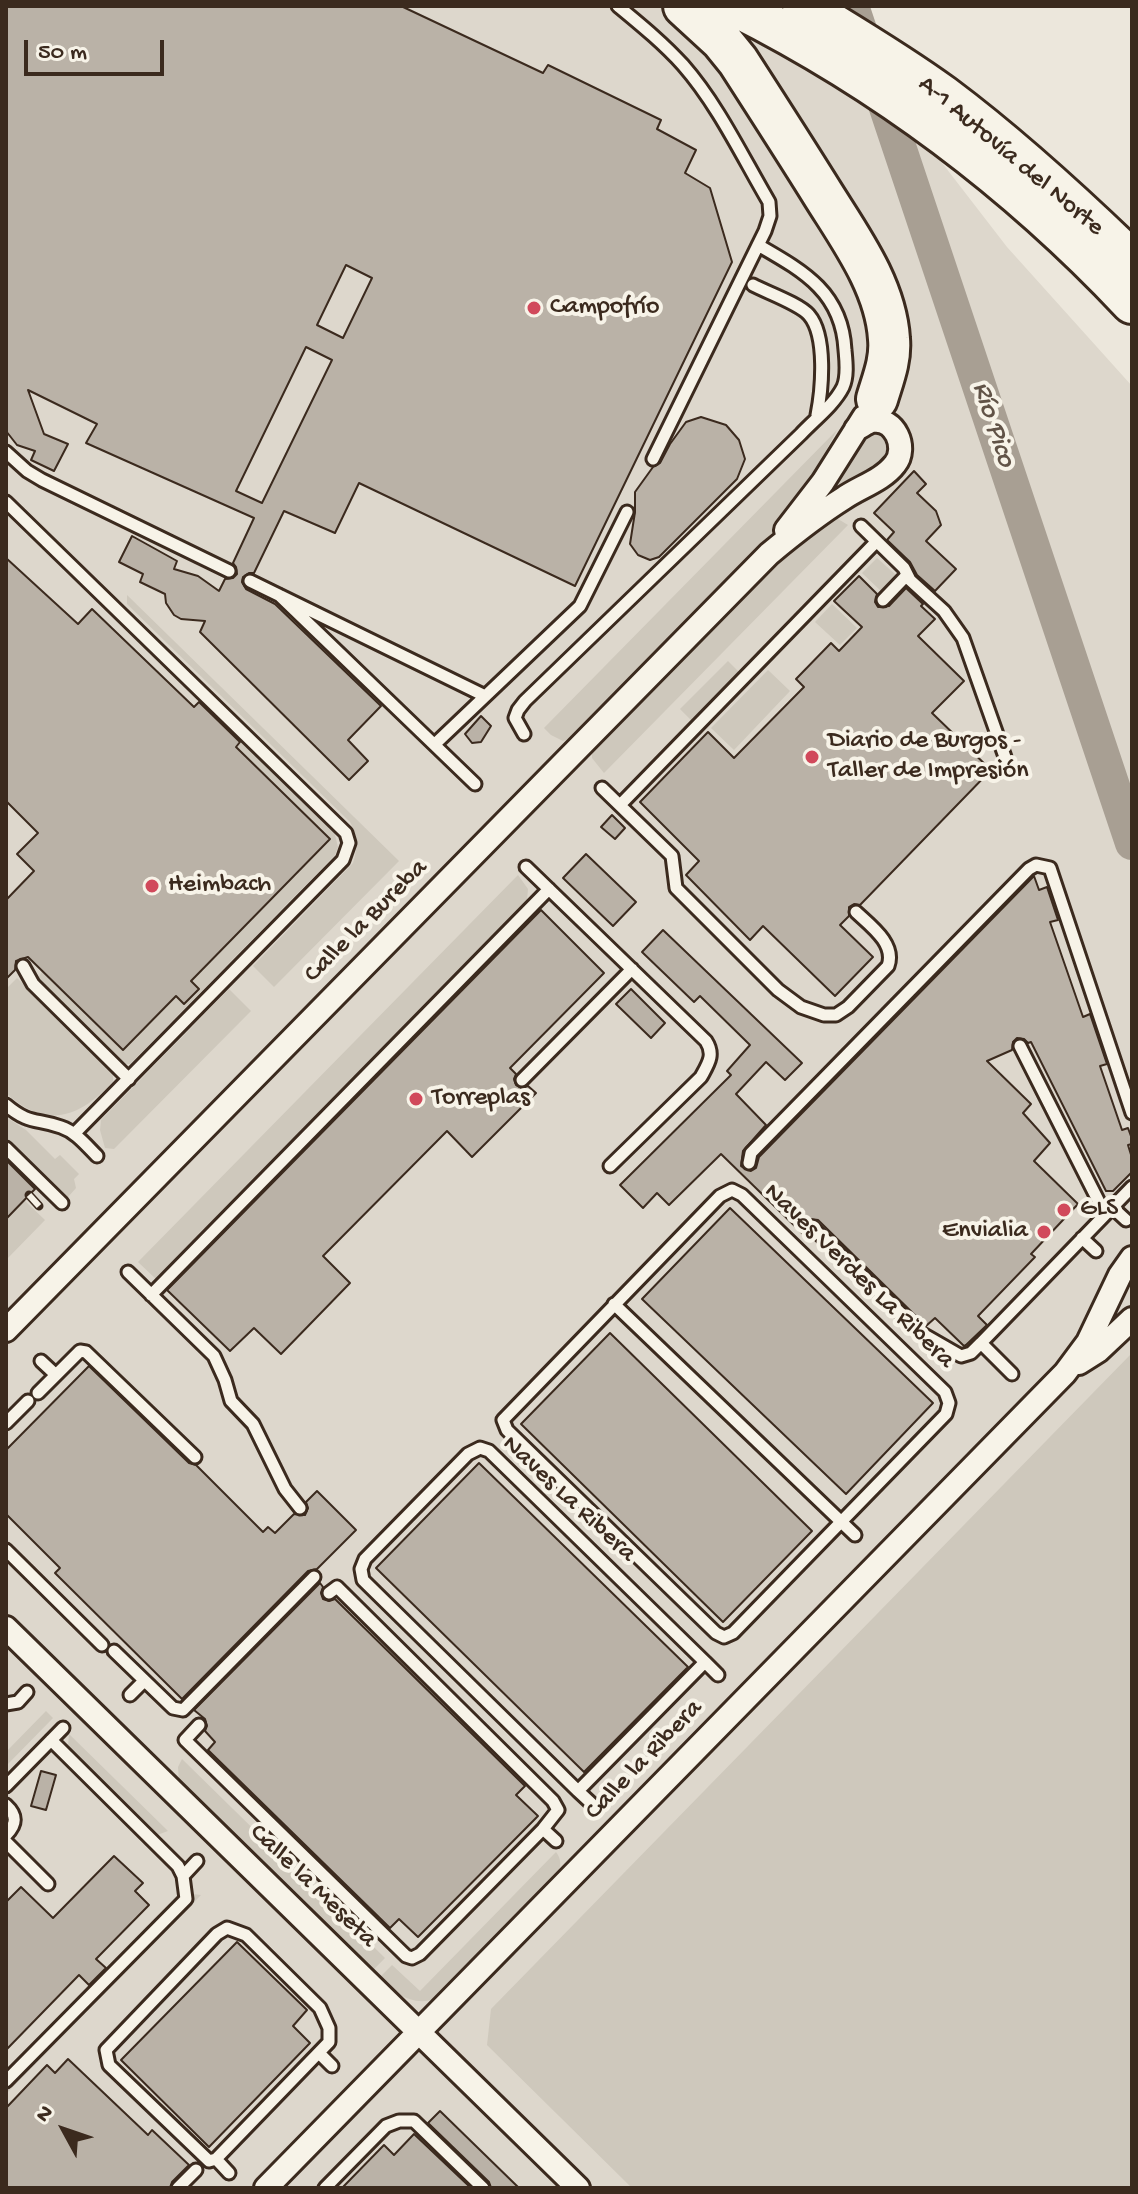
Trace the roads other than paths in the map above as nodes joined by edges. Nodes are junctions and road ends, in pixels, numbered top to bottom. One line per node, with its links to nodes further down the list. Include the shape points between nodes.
1 (618, 6): 5 (lane, via 658,38 717,112 769,202 770,216)
2 (684, 6): 9 (highway, via 738,61 872,277 890,342 888,361)
3 (735, 6): 8 (highway, A-1 Autovía del Norte, via 852,71 911,111 1010,187)
4 (819, 16): 6 (highway, A-1 Autovía del Norte, via 970,117)
5 (758, 245): 10 (lane, via 823,290 839,315 845,339 843,387); 12 (lane)
6 (1132, 261)
7 (753, 285): 10 (lane, via 805,311 814,323 823,382)
8 (1132, 303)
9 (866, 414): 17 (street, Calle la Bureba); 17 (street, Calle la Bureba, via 894,429 901,446 898,462)
10 (816, 418): 24 (lane, via 525,701 515,718)
11 (6, 452): 18 (lane, via 42,480)
12 (653, 459)
13 (6, 502): 36 (lane, via 346,833 349,843 343,860)
14 (627, 512): 23 (lane, via 580,606)
15 (861, 526): 16 (lane)
16 (876, 542): 19 (lane); 29 (lane)
17 (769, 554): 57 (street, Calle la Bureba)
18 (229, 571)
19 (907, 575): 22 (lane); 26 (lane, via 963,638)
20 (250, 581): 21 (lane)
21 (279, 595): 23 (lane); 25 (lane)
22 (883, 600)
23 (485, 696): 25 (lane)
24 (524, 734)
25 (435, 744): 27 (lane)
26 (1005, 757)
27 (475, 784)
28 (602, 788): 29 (lane)
29 (620, 805): 32 (lane, via 672,856 676,888 801,1007 836,1015 888,966 886,943)
30 (526, 867): 31 (lane)
31 (549, 889): 34 (lane); 54 (lane)
32 (856, 912)
33 (23, 966): 36 (lane, via 33,984)
34 (632, 969): 37 (lane); 44 (lane, via 706,1041 710,1061 701,1077)
35 (1020, 1046): 47 (lane)
36 (129, 1079): 40 (lane)
37 (522, 1080)
38 (6, 1105): 40 (lane, via 23,1119)
39 (1132, 1113): 43 (lane, via 1050,868 1036,865)
40 (74, 1134): 42 (lane)
41 (6, 1148): 46 (lane)
42 (97, 1156)
43 (750, 1158)
44 (610, 1166)
45 (1132, 1187): 47 (lane)
46 (62, 1203)
47 (1108, 1210): 48 (lane); 50 (lane)
48 (1126, 1220)
49 (812, 1227): 58 (lane, via 921,1333 961,1356)
50 (1082, 1238): 51 (lane); 58 (lane)
51 (1096, 1251)
52 (1132, 1258): 60 (street, Calle la Ribera, via 1088,1342)
53 (128, 1272): 54 (lane)
54 (151, 1295): 65 (lane, via 214,1356 231,1401 253,1424)
55 (614, 1304): 66 (lane); 66 (lane, Naves Verdes La Ribera, via 720,1196 732,1190 742,1195 945,1392 949,1403 946,1414); 66 (lane, Naves Verdes La Ribera, via 503,1420 507,1430 716,1633 733,1633)
56 (1132, 1319): 60 (street, Calle la Ribera)
57 (6, 1330)
58 (981, 1343): 61 (lane)
59 (41, 1361): 62 (lane)
60 (1065, 1373): 94 (street, Calle la Ribera)
61 (1012, 1374)
62 (56, 1375): 63 (lane); 64 (lane, via 80,1351 86,1352)
63 (6, 1423)
64 (195, 1457)
65 (300, 1508)
66 (842, 1522): 67 (lane)
67 (855, 1535)
68 (6, 1550): 72 (lane)
69 (314, 1577): 76 (lane, via 183,1710 173,1708)
70 (329, 1593): 87 (lane, via 337,1587 553,1801 558,1810)
71 (6, 1628): 94 (street, Calle la Meseta)
72 (102, 1645)
73 (114, 1651): 76 (lane)
74 (705, 1662): 75 (lane); 84 (lane); 84 (lane, Naves La Ribera, via 489,1451 480,1448 468,1454 365,1559 363,1580)
75 (718, 1675)
76 (144, 1681): 78 (lane)
77 (27, 1692): 79 (lane, via 18,1702)
78 (130, 1695)
79 (6, 1704)
80 (199, 1725): 87 (lane, via 183,1743 412,1958)
81 (63, 1728): 82 (lane)
82 (51, 1740): 83 (lane); 92 (lane)
83 (6, 1786)
84 (578, 1791): 85 (lane, Naves La Ribera)
85 (592, 1804)
86 (6, 1805): 88 (lane, via 16,1820)
87 (543, 1829): 89 (lane)
88 (6, 1835)
89 (556, 1841)
90 (6, 1842): 93 (lane)
91 (197, 1861): 92 (lane)
92 (183, 1876): 97 (lane, via 186,1899)
93 (48, 1884)
94 (419, 2031): 102 (street, Calle la Ribera); 105 (street, Calle la Meseta)
95 (320, 2054): 96 (lane); 98 (lane); 98 (lane, via 329,2042 329,2028 320,2008 246,1935 227,1928 217,1934 106,2050 109,2065 205,2158)
96 (332, 2066)
97 (6, 2081)
98 (216, 2159): 100 (lane)
99 (196, 2170): 101 (lane)
100 (229, 2173)
101 (178, 2188)
102 (266, 2188)
103 (325, 2188): 104 (lane, via 352,2155 399,2121 414,2121)
104 (483, 2188)
105 (578, 2188)

